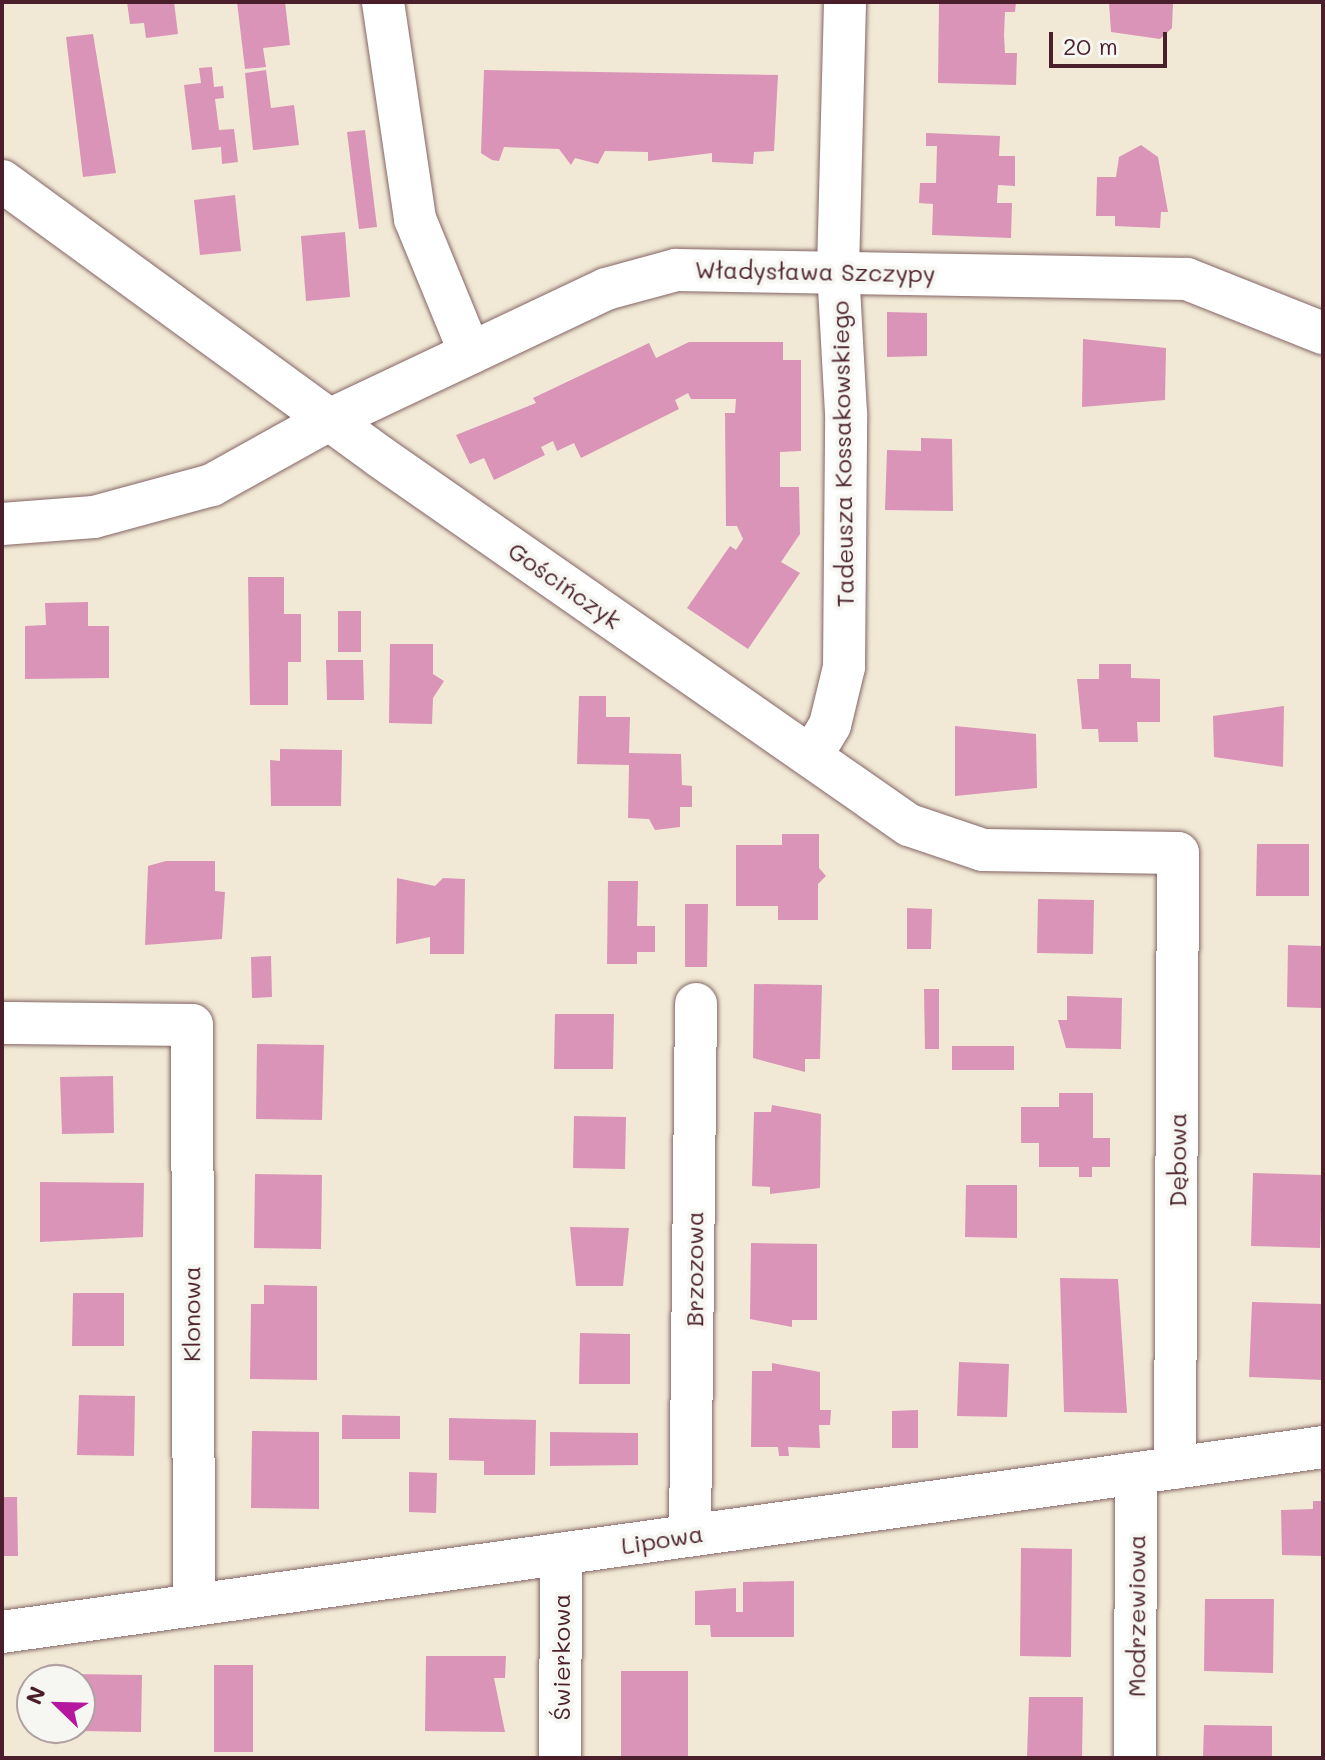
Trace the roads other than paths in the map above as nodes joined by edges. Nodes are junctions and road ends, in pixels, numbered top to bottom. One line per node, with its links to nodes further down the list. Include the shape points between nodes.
1 (383, 2): 6 (street, via 415,219)
2 (845, 2): 4 (street, Tadeusza Kossakowskiego)
3 (2, 181): 7 (street, Gościńczyk)
4 (838, 270): 5 (street, Władysława Szczypy, via 1187,279); 6 (street, Władysława Szczypy, via 676,270 606,289); 9 (street, Tadeusza Kossakowskiego, via 846,413 844,667 830,725)
5 (1323, 333)
6 (470, 353): 7 (street, Władysława Szczypy)
7 (329, 420): 8 (street, Władysława Szczypy, via 212,485 94,517); 9 (street, Gościńczyk)
8 (2, 524)
9 (812, 755): 10 (street, Gościńczyk, via 909,825 953,844)
10 (1178, 853): 14 (street, Dębowa)
11 (696, 1004): 15 (street, Brzozowa)
12 (2, 1023): 17 (street, Klonowa, via 192,1025)
13 (1323, 1447): 14 (street, Lipowa)
14 (1156, 1471): 15 (street, Lipowa); 20 (street, Modrzewiowa)
15 (690, 1534): 16 (street, Lipowa)
16 (561, 1556): 17 (street, Lipowa); 19 (street, Świerkowa)
17 (194, 1602): 18 (street, Lipowa)
18 (2, 1632)
19 (560, 1758)
20 (1135, 1758)

